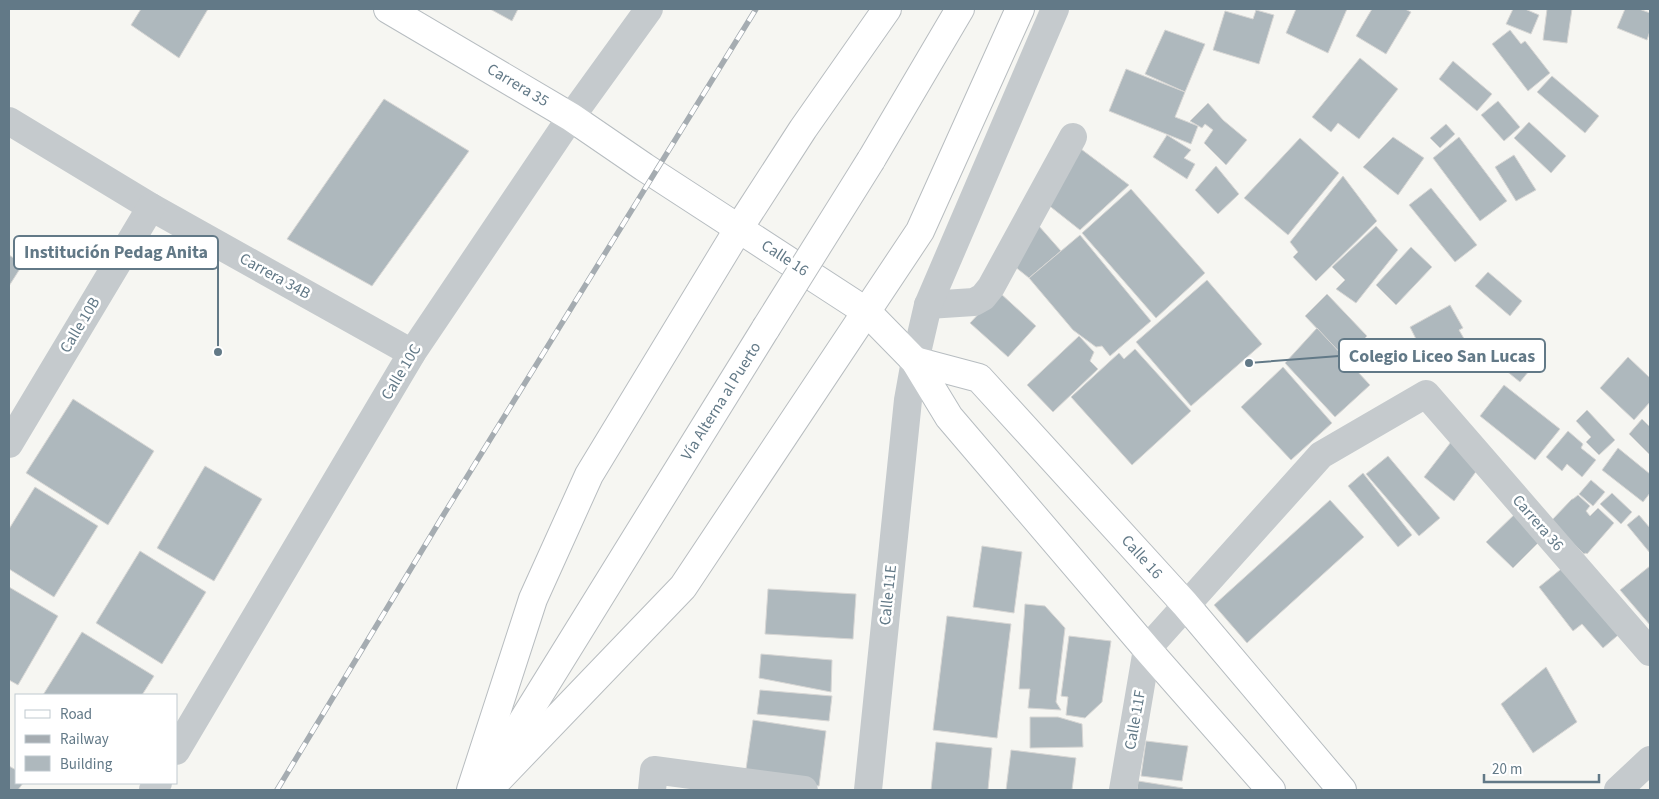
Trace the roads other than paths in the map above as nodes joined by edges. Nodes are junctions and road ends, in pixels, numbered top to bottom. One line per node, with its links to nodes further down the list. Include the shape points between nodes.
1 (388, 9): 7 (main road, Carrera 35)
2 (649, 9): 7 (street, Calle 10C)
3 (887, 9): 12 (main road)
4 (960, 9): 25 (main road, Vía Alterna al Puerto, bridge, via 871,160)
5 (1020, 9): 14 (main road, via 920,231)
6 (1055, 9): 13 (street, Calle 11E)
7 (572, 117): 10 (main road, Carrera 35); 15 (street, Calle 10C)
8 (9, 121): 11 (street, Carrera 34B)
9 (1073, 137): 13 (street, via 992,286 974,302)
10 (644, 168): 12 (main road, Calle 16)
11 (151, 207): 15 (street, Carrera 34B); 17 (street, Calle 10B)
12 (739, 228): 14 (main road, Calle 16); 24 (main road, via 590,474 533,599)
13 (928, 305): 16 (street, Calle 11E)
14 (867, 312): 16 (main road, Calle 16); 26 (main road, via 683,587)
15 (412, 353): 21 (street, Calle 10C)
16 (915, 361): 18 (main road, Calle 16, via 978,378); 19 (main road, Calle 16, via 949,417); 28 (street, Calle 11E, via 908,400)
17 (9, 444)
18 (1186, 604): 19 (street); 20 (street, Carrera 36, via 1321,455 1426,394); 31 (main road, Calle 16)
19 (1147, 649): 29 (street, Calle 11F); 30 (main road, Calle 16)
20 (1650, 652)
21 (178, 748)
22 (1650, 760): 32 (street)
23 (653, 780): 27 (street)
24 (472, 790)
25 (479, 790)
26 (488, 790)
27 (804, 790)
28 (868, 790)
29 (1123, 790)
30 (1271, 790)
31 (1342, 790)
32 (1618, 790)

